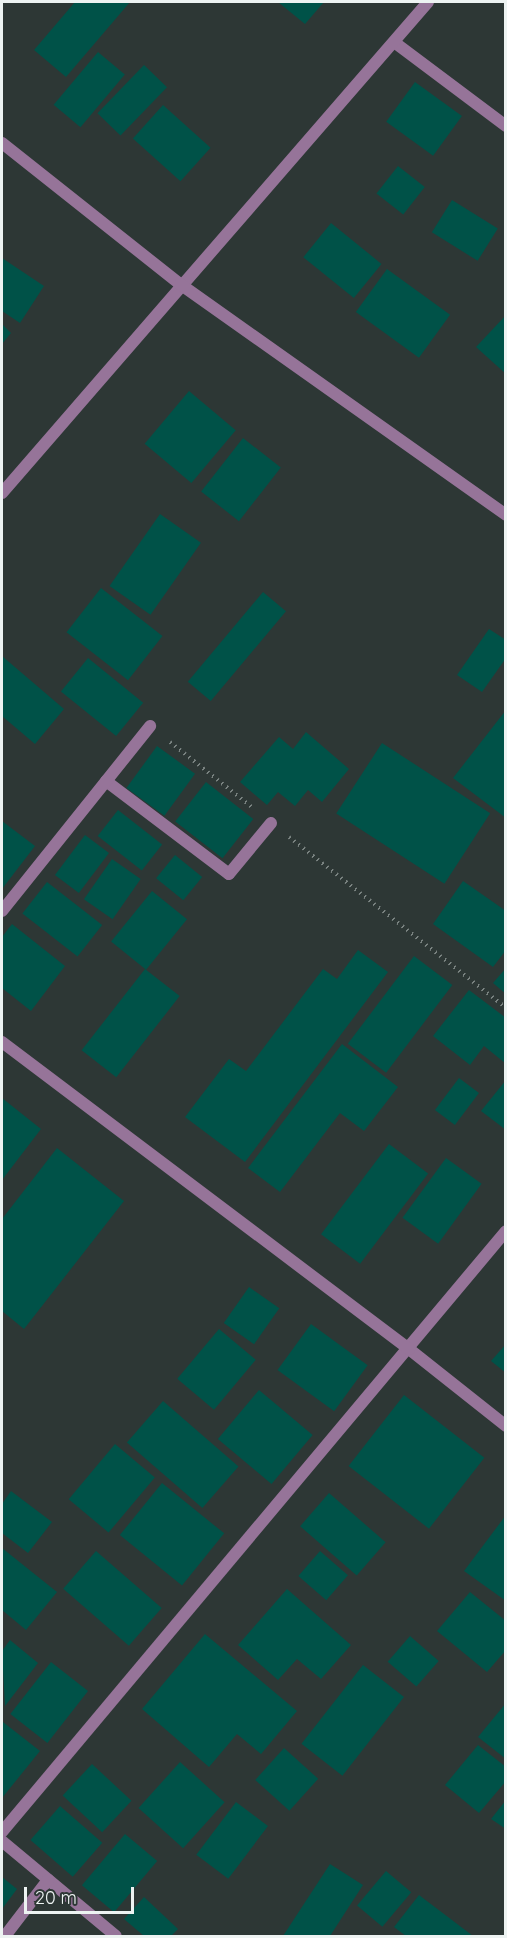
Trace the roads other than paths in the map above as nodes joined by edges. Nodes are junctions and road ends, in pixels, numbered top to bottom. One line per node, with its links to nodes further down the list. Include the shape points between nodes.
1 (428, 2): 2 (street)
2 (394, 42): 3 (street); 5 (street)
3 (506, 126)
4 (2, 143): 5 (street)
5 (180, 284): 6 (street); 7 (street)
6 (2, 493)
7 (506, 515)
8 (150, 726): 9 (street)
9 (106, 781): 10 (street, via 229,874); 11 (street)
10 (271, 823)
11 (2, 911)
12 (2, 1041): 14 (street)
13 (506, 1231): 14 (street)
14 (409, 1349): 15 (street); 16 (street)
15 (506, 1426)
16 (2, 1832)
17 (2, 1841): 18 (street)
18 (48, 1880): 19 (street); 20 (street)
19 (4, 1936)
20 (116, 1936)

